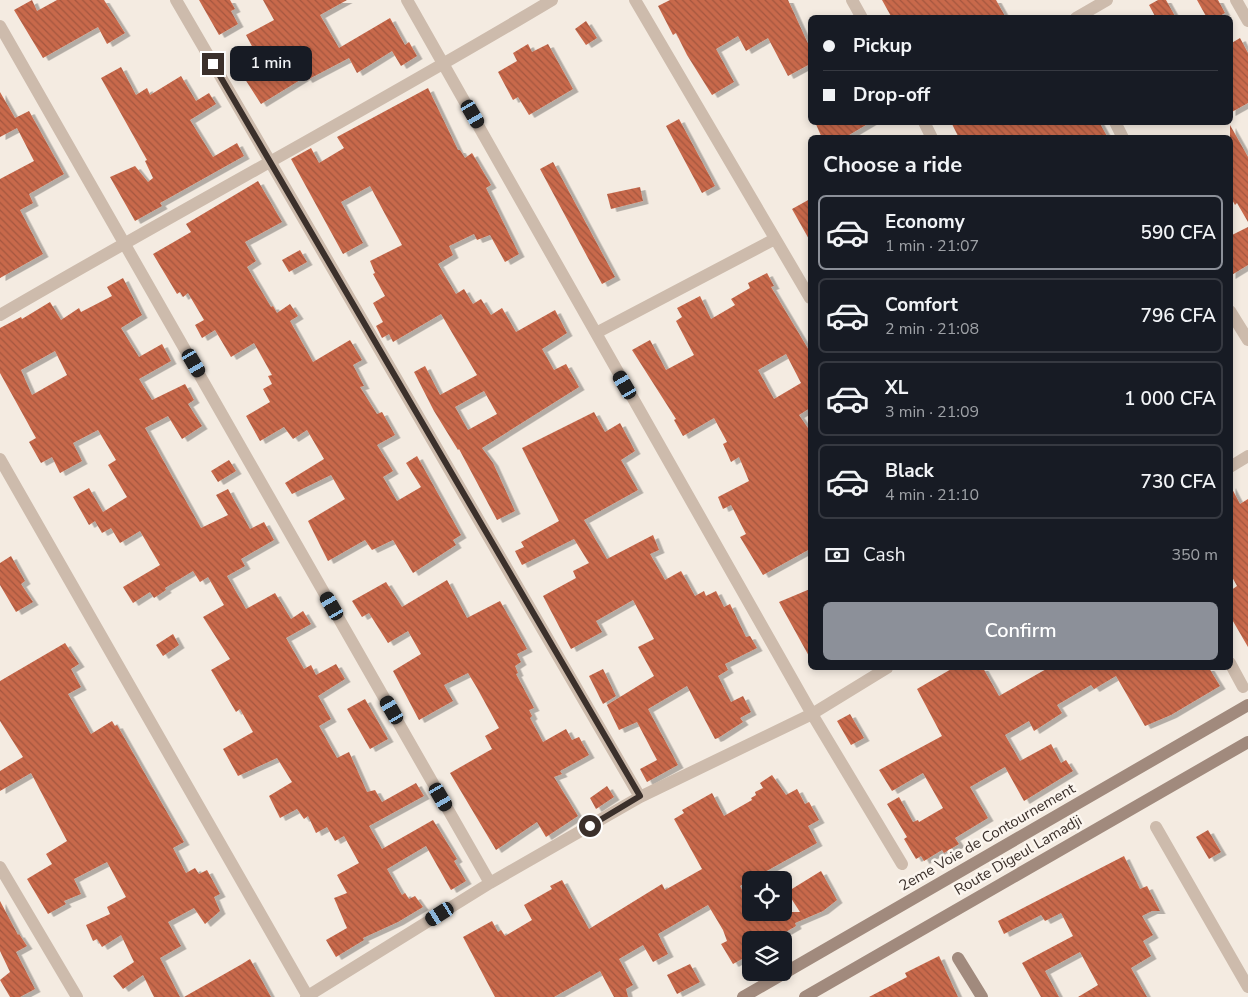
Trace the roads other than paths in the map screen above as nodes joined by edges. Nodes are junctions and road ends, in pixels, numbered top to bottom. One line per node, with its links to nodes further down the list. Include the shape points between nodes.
1 (176, 0): 13 (street)
2 (407, 0): 12 (street)
3 (552, 0): 12 (street)
4 (635, 0): 14 (street)
5 (852, 0): 8 (street)
6 (1107, 0): 9 (street)
7 (1236, 0): 10 (street)
8 (860, 15)
9 (1081, 15)
10 (1248, 21)
11 (0, 26): 15 (street)
12 (444, 64): 13 (street); 19 (street)
13 (269, 160): 15 (street); 30 (street)
14 (775, 239): 16 (street); 19 (street)
15 (125, 242): 17 (street); 34 (street)
16 (808, 295)
17 (0, 315)
18 (1233, 316): 20 (street)
19 (596, 333): 28 (street)
20 (1248, 340)
21 (1248, 456): 23 (street)
22 (0, 459): 38 (street)
23 (1233, 465)
24 (1233, 669): 26 (street)
25 (884, 670): 28 (street)
26 (1243, 687)
27 (1248, 705): 39 (main road, 2eme Voie de Contournement)
28 (812, 714): 30 (street); 32 (street)
29 (1248, 742): 40 (main road, Route Digeul Lamadji)
30 (640, 796): 34 (street)
31 (1156, 826): 36 (street)
32 (902, 864)
33 (0, 867): 37 (street)
34 (490, 884): 38 (street)
35 (958, 958): 41 (main road)
36 (1248, 987)
37 (77, 997)
38 (307, 997)
39 (743, 997)
40 (805, 997)
41 (982, 997)

